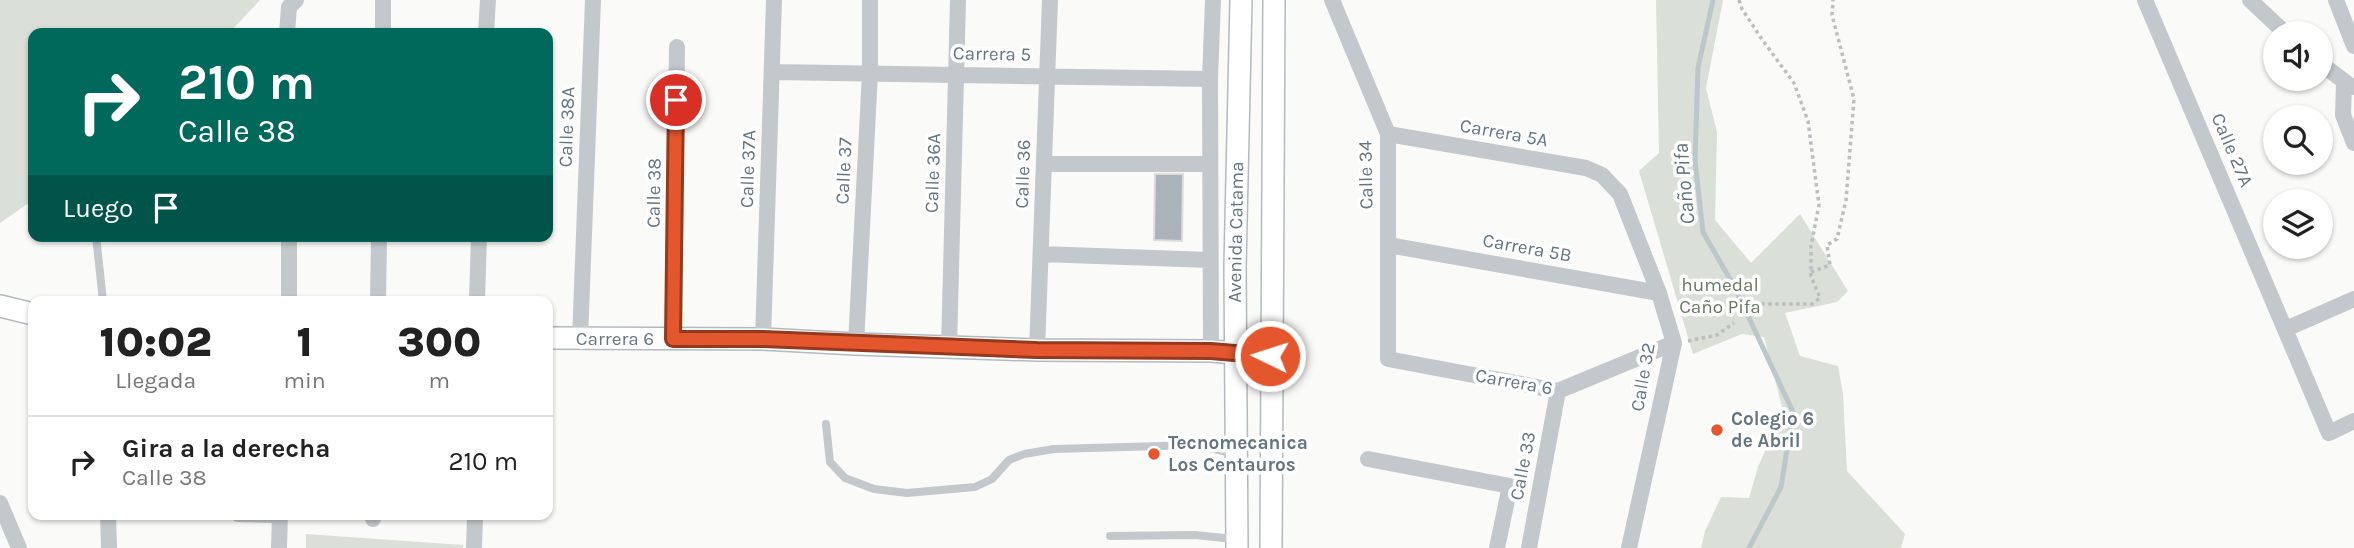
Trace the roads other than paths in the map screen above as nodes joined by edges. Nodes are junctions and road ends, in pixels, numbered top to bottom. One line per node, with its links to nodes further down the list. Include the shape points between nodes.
1 (296, 0): 17 (street, via 289,7)
2 (383, 0): 18 (street)
3 (488, 0): 19 (street)
4 (593, 0): 51 (street, Calle 38A)
5 (774, 0): 23 (street, Calle 37A)
6 (870, 0): 24 (street, Calle 37)
7 (958, 0): 25 (street, Calle 36A)
8 (1050, 0): 26 (street, Calle 36)
9 (1213, 0): 27 (street, Avenida Catama)
10 (1241, 0): 59 (main road, Avenida Catama)
11 (1274, 0): 60 (main road, Avenida Catama)
12 (1332, 0): 29 (street, Calle 34)
13 (2144, 0): 49 (street, Calle 27A)
14 (2250, 0): 16 (street)
15 (2336, 0): 20 (street)
16 (2272, 21)
17 (287, 28)
18 (383, 28)
19 (486, 28)
20 (2354, 46)
21 (677, 47): 52 (street, Calle 38)
22 (2333, 70): 28 (street)
23 (773, 72): 24 (street, Carrera 5); 53 (street, Calle 37A)
24 (870, 74): 25 (street, Carrera 5); 54 (street, Calle 37)
25 (957, 74): 26 (street, Carrera 5); 56 (street, Calle 36A)
26 (1047, 75): 27 (street, Carrera 5); 31 (street, Calle 36)
27 (1210, 79): 32 (street, Avenida Catama)
28 (2351, 80): 30 (street, via 2343,116)
29 (1388, 134): 33 (street, Carrera 5A, via 1578,166); 38 (street, Calle 34)
30 (2354, 143)
31 (1044, 164): 32 (street); 39 (street, Calle 36)
32 (1210, 164): 40 (street, Avenida Catama)
33 (1609, 181): 41 (street, Calle 32, via 1620,194)
34 (97, 242): 42 (lane)
35 (289, 242): 43 (street)
36 (379, 242): 44 (street)
37 (479, 242): 45 (street)
38 (1388, 245): 41 (street, Carrera 5B); 61 (street, Calle 34)
39 (1041, 254): 40 (street); 57 (street, Calle 36)
40 (1210, 260): 58 (street, Avenida Catama)
41 (1659, 293): 55 (street, Calle 32)
42 (102, 296)
43 (289, 296)
44 (378, 296)
45 (477, 296)
46 (2354, 299): 49 (street)
47 (0, 306): 48 (main road)
48 (28, 313)
49 (2286, 329): 63 (street, Calle 27A, via 2329,433)
50 (553, 338): 51 (main road, Carrera 6)
51 (580, 339): 52 (main road, Carrera 6)
52 (673, 339): 53 (main road, Carrera 6)
53 (763, 339): 54 (main road, Carrera 6)
54 (856, 344): 56 (main road, Carrera 6)
55 (1674, 344): 62 (street, Carrera 6); 80 (street, Calle 32)
56 (949, 347): 57 (main road, Carrera 6)
57 (1037, 350): 58 (main road, Carrera 6)
58 (1211, 351): 59 (main road, Carrera 6)
59 (1236, 353): 60 (main road, Carrera 6); 65 (main road, Avenida Catama)
60 (1270, 356): 77 (main road, Avenida Catama)
61 (1388, 359): 62 (street, Carrera 6)
62 (1559, 391): 79 (street, Calle 33)
63 (2354, 421)
64 (826, 424): 65 (lane, via 830,462 845,478 874,489 906,493 975,487 992,479 1009,460 1054,449 1197,446)
65 (1236, 454): 72 (main road, Avenida Catama)
66 (1368, 459): 78 (street, via 1510,486)
67 (0, 503): 73 (street)
68 (108, 520): 74 (street)
69 (281, 520): 75 (street)
70 (475, 520): 76 (street)
71 (1110, 536): 72 (lane, via 1195,535)
72 (1237, 543)
73 (19, 548)
74 (109, 548)
75 (279, 548)
76 (474, 548)
77 (1271, 548)
78 (1497, 548)
79 (1529, 548)
80 (1629, 548)

